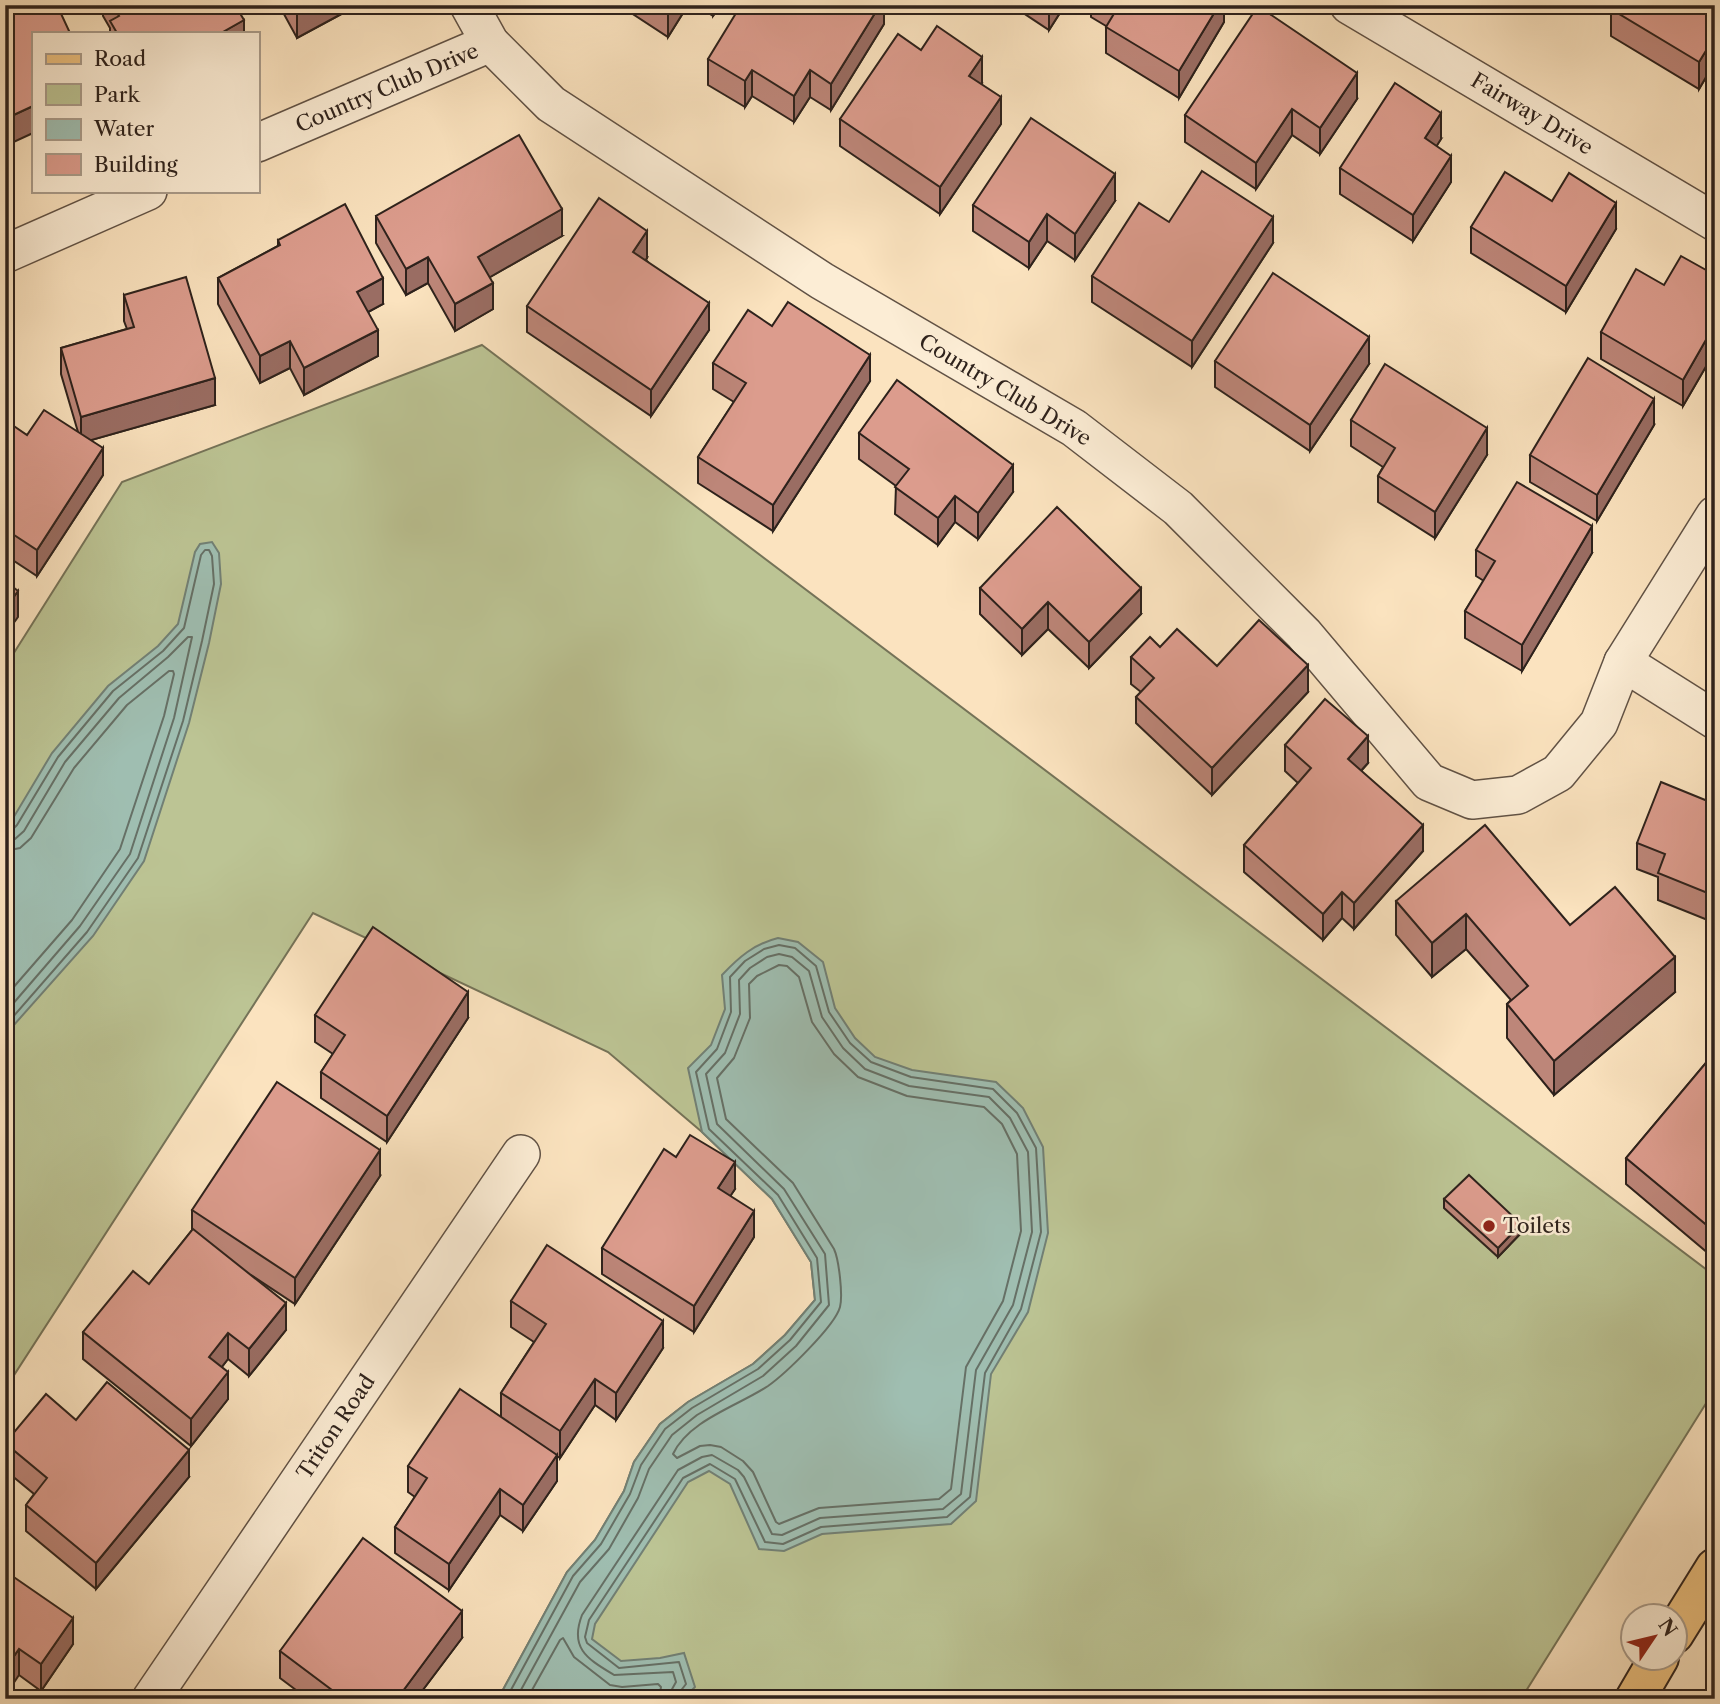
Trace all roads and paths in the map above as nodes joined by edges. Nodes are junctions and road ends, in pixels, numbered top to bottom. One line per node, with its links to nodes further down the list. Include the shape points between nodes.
1 (469, 5): 3 (street)
2 (1349, 5): 6 (street, Fairway Drive)
3 (490, 43): 4 (street, Country Club Drive); 9 (street, Country Club Drive, via 551,104 822,281 1073,428 1178,508 1304,634 1429,782 1472,800 1518,795 1558,773 1599,723)
4 (259, 143)
5 (146, 192): 7 (street)
6 (1715, 222)
7 (5, 254)
8 (1715, 515): 9 (street)
9 (1623, 662): 10 (street)
10 (1715, 720)
11 (521, 1154): 15 (street, Triton Road)
12 (1715, 1568): 13 (main road)
13 (1688, 1613)
14 (1651, 1672): 16 (main road)
15 (151, 1699)
16 (1635, 1699)

